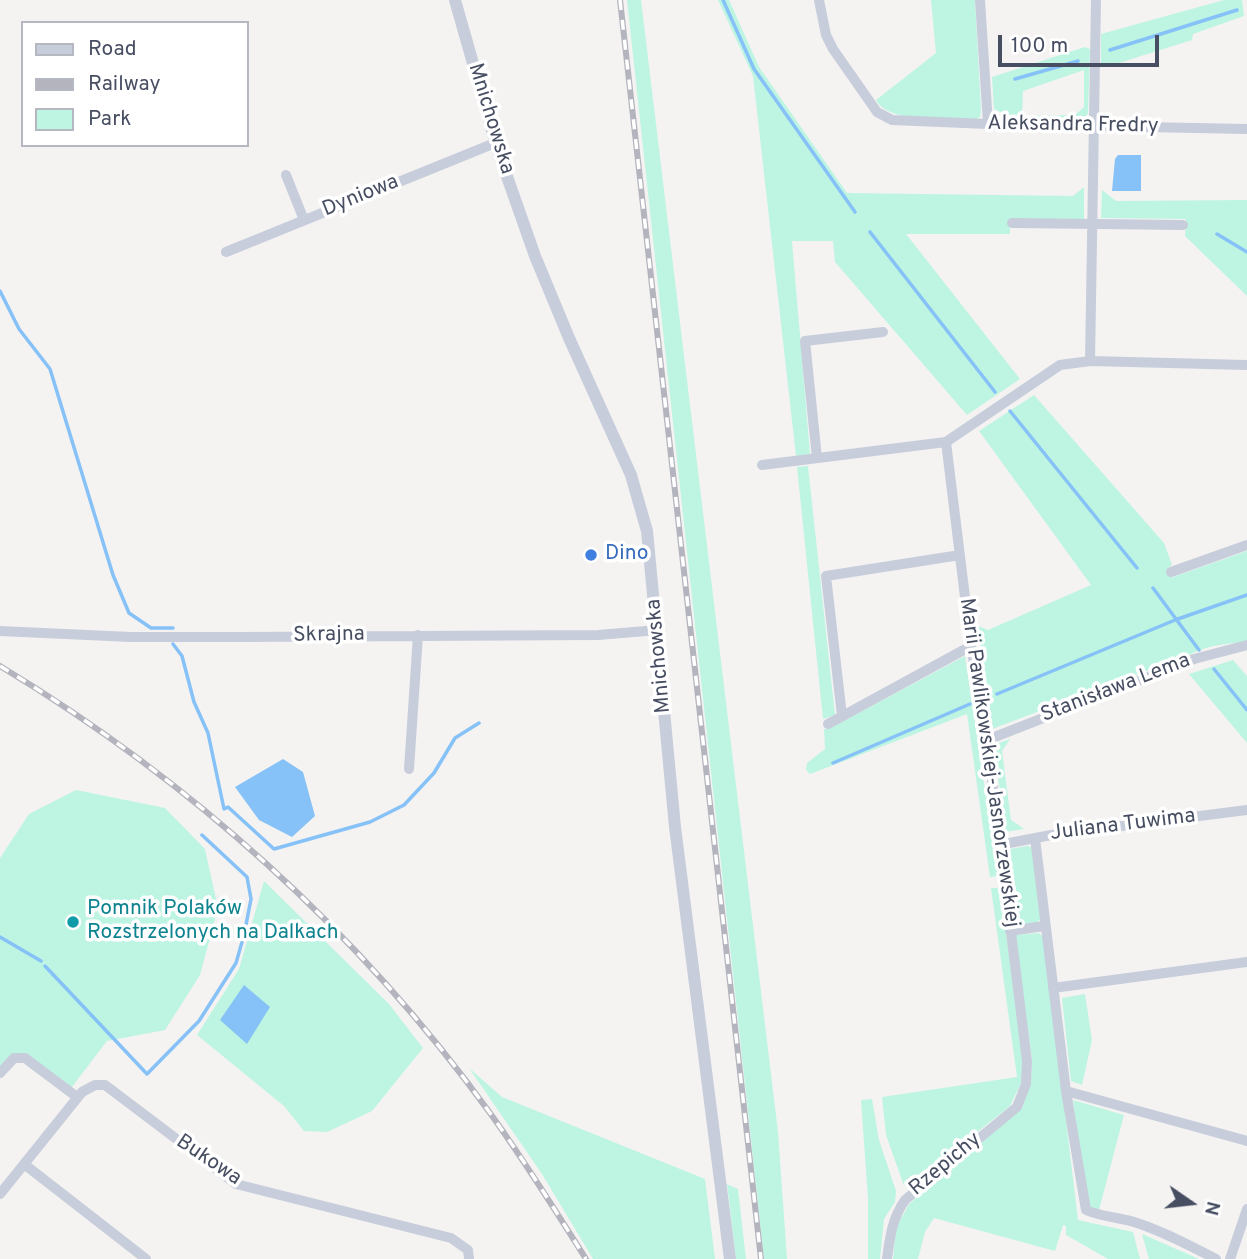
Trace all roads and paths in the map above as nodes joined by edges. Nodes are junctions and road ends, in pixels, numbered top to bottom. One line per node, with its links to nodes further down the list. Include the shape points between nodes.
1 (455, 0): 8 (street, Mnichowska)
2 (819, 0): 5 (street, Aleksandra Fredry, via 826,35 877,112 899,122)
3 (980, 0): 5 (street)
4 (1096, 0): 6 (street)
5 (988, 124): 6 (street, Aleksandra Fredry)
6 (1094, 126): 7 (street, Aleksandra Fredry); 12 (street)
7 (1247, 129)
8 (495, 143): 10 (street, Dyniowa); 24 (street, Mnichowska, via 564,327 631,475 647,531)
9 (286, 175): 10 (street)
10 (304, 220): 14 (street, Dyniowa)
11 (1012, 223): 12 (street)
12 (1093, 224): 13 (street); 16 (street)
13 (1183, 225)
14 (226, 252)
15 (883, 332): 19 (street, via 805,341)
16 (1090, 361): 17 (street); 18 (street, via 1060,365)
17 (1247, 365)
18 (946, 442): 19 (street); 22 (street, Marii Pawlikowskiej-Jasnorzewskiej)
19 (817, 458): 20 (street)
20 (762, 466)
21 (1247, 545): 23 (street)
22 (960, 555): 27 (street, Marii Pawlikowskiej-Jasnorzewskiej); 29 (street, via 826,576)
23 (1171, 572)
24 (658, 630): 26 (street, Skrajna, via 598,635); 50 (street, Mnichowska, via 675,827)
25 (0, 631): 26 (street, Skrajna, via 131,637)
26 (418, 635): 32 (street)
27 (971, 646): 29 (street); 31 (street, Marii Pawlikowskiej-Jasnorzewskiej)
28 (1247, 646): 31 (street, Stanisława Lema, via 1194,659)
29 (842, 716): 30 (street)
30 (828, 724)
31 (987, 740): 35 (street, Marii Pawlikowskiej-Jasnorzewskiej)
32 (409, 769)
33 (1247, 810): 34 (street, Juliana Tuwima)
34 (1035, 838): 35 (street, Juliana Tuwima); 36 (street, Marii Pawlikowskiej-Jasnorzewskiej)
35 (999, 845): 37 (street, Marii Pawlikowskiej-Jasnorzewskiej)
36 (1044, 926): 37 (street); 39 (street, Marii Pawlikowskiej-Jasnorzewskiej)
37 (1010, 931): 41 (street, Marii Pawlikowskiej-Jasnorzewskiej)
38 (1247, 962): 39 (street)
39 (1053, 988): 42 (street, Marii Pawlikowskiej-Jasnorzewskiej)
40 (0, 1073): 43 (street, via 14,1058 25,1058)
41 (1026, 1084): 51 (street, Rzepichy, via 1017,1107 905,1200 895,1214)
42 (1066, 1091): 44 (street); 52 (street, Marii Pawlikowskiej-Jasnorzewskiej, via 1086,1210 1157,1231)
43 (77, 1097): 45 (street); 49 (street, Bukowa, via 95,1084 105,1085 236,1184 451,1238 468,1250)
44 (1247, 1142)
45 (24, 1164): 46 (street); 48 (street)
46 (0, 1194)
47 (1247, 1209): 53 (street)
48 (146, 1259)
49 (469, 1259)
50 (730, 1259)
51 (887, 1259)
52 (1216, 1259)
53 (1230, 1259)

